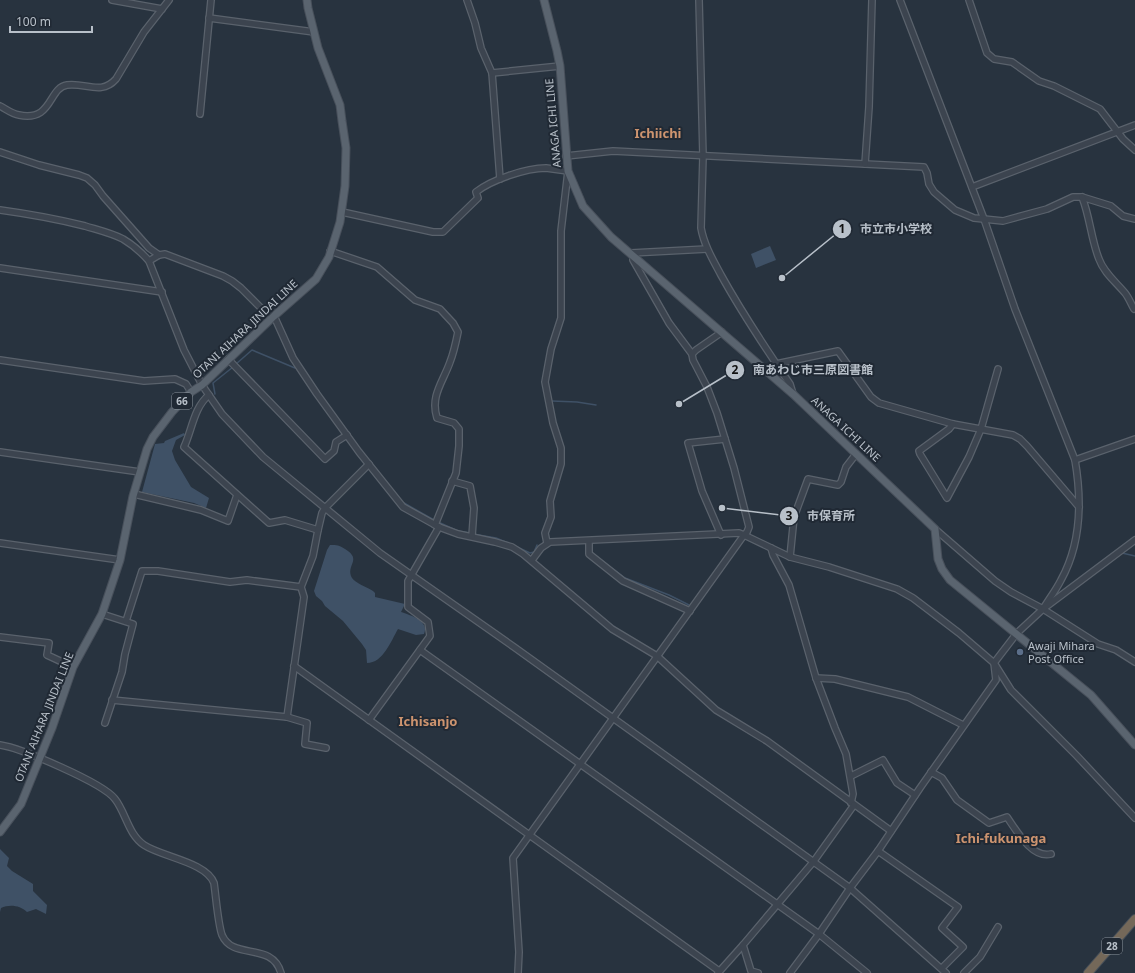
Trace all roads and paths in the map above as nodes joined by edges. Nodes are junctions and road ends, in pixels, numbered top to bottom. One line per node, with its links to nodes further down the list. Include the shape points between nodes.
1 (112, 0): 11 (street)
2 (168, 0): 11 (street)
3 (211, 0): 12 (street)
4 (307, 0): 13 (main road, OTANI AIHARA JINDAI LINE / 66)
5 (467, 0): 15 (street, via 476,23 481,48)
6 (544, 0): 14 (main road, ANAGA ICHI LINE)
7 (699, 0): 23 (street)
8 (872, 0): 24 (street, via 869,107)
9 (900, 0): 27 (street)
10 (969, 0): 19 (street, via 987,52 994,60 1012,62 1039,81 1100,109)
11 (162, 9): 16 (street, via 144,32 112,84 90,88 66,85 57,92 41,113 35,115 20,116)
12 (209, 18): 13 (street); 17 (street)
13 (314, 32): 30 (main road, OTANI AIHARA JINDAI LINE / 66, via 340,105 346,148)
14 (560, 66): 15 (street); 22 (main road, ANAGA ICHI LINE)
15 (492, 73): 26 (street)
16 (0, 106)
17 (200, 114)
18 (1135, 125): 19 (street)
19 (1117, 132): 20 (street); 27 (street)
20 (1135, 149)
21 (0, 152): 36 (street, via 86,178 95,185 149,248)
22 (566, 156): 23 (street, via 604,151); 25 (main road, ANAGA ICHI LINE)
23 (703, 156): 24 (street); 33 (street, via 701,228)
24 (864, 164): 31 (street, via 924,167 934,192 955,210)
25 (568, 171): 26 (street, via 546,168); 35 (main road, ANAGA ICHI LINE, via 583,206); 76 (street, via 561,231 561,318 544,382 561,448 561,464 550,501 551,517 545,533)
26 (500, 179): 30 (street, via 476,192 478,198 443,232)
27 (972, 187): 31 (street)
28 (1082, 197): 31 (street, via 1003,221); 32 (street, via 1111,206 1123,216); 40 (street, via 1099,261 1111,279 1126,294)
29 (0, 210): 37 (street, via 66,221 101,231 124,240)
30 (342, 212): 34 (main road, OTANI AIHARA JINDAI LINE / 66)
31 (984, 219): 59 (street, via 1015,309)
32 (1135, 219)
33 (707, 249): 35 (street); 46 (street, via 738,307)
34 (330, 251): 41 (main road, OTANI AIHARA JINDAI LINE / 66, via 316,279); 62 (street, via 377,267 415,300 440,309 458,332 452,357 435,397 434,408 437,418 454,424 459,429 456,473)
35 (632, 254): 42 (main road, ANAGA ICHI LINE); 43 (street, via 669,323)
36 (159, 255): 37 (street); 41 (street, via 165,254 223,276)
37 (149, 261): 39 (street)
38 (0, 268): 39 (street)
39 (162, 292): 48 (street, via 184,350)
40 (1134, 310)
41 (274, 316): 45 (main road, OTANI AIHARA JINDAI LINE / 66); 54 (street, via 299,367)
42 (722, 332): 43 (street); 50 (main road, ANAGA ICHI LINE)
43 (692, 354): 55 (street, via 707,387)
44 (0, 360): 49 (street, via 144,381 175,379 186,384)
45 (228, 360): 48 (main road, OTANI AIHARA JINDAI LINE / 66); 54 (street, via 325,459 334,451 336,442)
46 (776, 364): 50 (street, via 790,384); 52 (street, via 838,351 871,397 879,403)
47 (998, 369): 53 (street)
48 (202, 385): 49 (main road, OTANI AIHARA JINDAI LINE / 66); 51 (street)
49 (191, 392): 61 (main road, OTANI AIHARA JINDAI LINE / 66, via 153,437)
50 (793, 394): 58 (main road, ANAGA ICHI LINE)
51 (209, 395): 64 (street, via 203,400 190,427 184,447); 66 (street, via 222,414 263,457)
52 (953, 424): 53 (street); 53 (street, via 950,429 919,451 947,498 969,457)
53 (980, 429): 65 (street, via 1013,435 1020,439)
54 (347, 435): 60 (street)
55 (725, 439): 70 (street, via 688,443 702,491); 71 (street, via 749,527)
56 (1135, 439): 59 (street)
57 (0, 452): 61 (street)
58 (856, 454): 68 (main road, ANAGA ICHI LINE); 78 (street, via 846,467 842,482 838,485 808,479 794,517)
59 (1075, 460): 65 (street)
60 (369, 464): 66 (street); 67 (street, via 403,507)
61 (140, 472): 63 (main road, OTANI AIHARA JINDAI LINE / 66)
62 (452, 481): 67 (street); 72 (street, via 470,486 474,508)
63 (134, 494): 64 (street, via 201,510 228,521); 79 (main road, OTANI AIHARA JINDAI LINE / 66)
64 (237, 495): 69 (street, via 269,523 286,520)
65 (1079, 507): 83 (street, via 1076,541 1071,559)
66 (325, 508): 69 (street); 81 (street, via 380,553)
67 (437, 526): 72 (street); 81 (street)
68 (934, 529): 83 (street, via 995,581); 87 (main road, via 942,569 959,588)
69 (318, 530): 82 (street, via 314,556)
70 (721, 535): 71 (street); 74 (street)
71 (744, 535): 77 (street); 84 (street)
72 (472, 536): 80 (street, via 512,547)
73 (1135, 540): 83 (street)
74 (589, 541): 76 (street); 84 (street, via 589,554 623,581)
75 (0, 543): 79 (street)
76 (547, 543): 80 (street)
77 (771, 548): 78 (street); 95 (street, via 789,585)
78 (790, 558): 92 (street, via 829,567 905,593 960,633)
79 (120, 560): 85 (main road, OTANI AIHARA JINDAI LINE / 66)
80 (532, 560): 90 (street, via 612,629)
81 (411, 574): 89 (street, via 408,581 408,607 428,622 430,636); 98 (street)
82 (301, 588): 86 (street, via 247,580 230,582 142,571); 93 (street, via 304,597)
83 (1043, 609): 87 (street); 91 (street, via 1098,644 1116,650)
84 (690, 611): 90 (street)
85 (102, 614): 86 (street); 94 (main road, OTANI AIHARA JINDAI LINE / 66)
86 (126, 621): 96 (street, via 133,624 122,672)
87 (1017, 633): 92 (street); 103 (main road, via 1091,695)
88 (0, 637): 94 (street, via 49,644 47,654)
89 (420, 650): 99 (street); 106 (street)
90 (657, 656): 98 (street); 110 (street, via 716,710 767,741)
91 (1135, 662)
92 (994, 663): 101 (street, via 996,680); 111 (street, via 1011,690)
93 (294, 666): 97 (street); 99 (street)
94 (73, 667): 105 (main road, OTANI AIHARA JINDAI LINE / 66)
95 (816, 678): 101 (street, via 835,679 908,697); 108 (street, via 846,754)
96 (112, 700): 97 (street); 100 (street)
97 (287, 717): 104 (street, via 306,723 305,744)
98 (613, 718): 106 (street); 117 (street)
99 (369, 720): 114 (street)
100 (104, 723)
101 (963, 725): 107 (street)
102 (0, 745): 105 (street)
103 (1135, 745)
104 (326, 748)
105 (39, 759): 113 (main road, OTANI AIHARA JINDAI LINE / 66, via 21,804); 126 (street, via 91,782 115,798 130,828 145,845 212,877 223,936 227,942 234,947 273,958)
106 (581, 763): 114 (street); 119 (street)
107 (931, 772): 109 (street); 116 (street, via 942,778 957,800 989,823 1007,817 1035,851)
108 (851, 776): 109 (street, via 883,760 897,783); 110 (street)
109 (915, 795): 112 (street)
110 (853, 804): 112 (street); 117 (street)
111 (1135, 818)
112 (891, 831): 115 (street)
113 (0, 832)
114 (530, 835): 125 (street); 127 (street, via 513,858)
115 (878, 851): 118 (street); 124 (street, via 958,907 942,928 963,947)
116 (1051, 854)
117 (814, 861): 118 (street); 119 (street)
118 (850, 888): 122 (street); 124 (street)
119 (777, 904): 122 (street); 123 (street)
120 (1135, 919): 132 (highway, 28)
121 (998, 927): 131 (street, via 980,957)
122 (819, 934): 129 (street); 130 (street)
123 (743, 945): 125 (street); 128 (street, via 750,971)
124 (944, 971)
125 (719, 972)
126 (281, 973)
127 (518, 973)
128 (758, 973)
129 (790, 973)
130 (867, 973)
131 (964, 973)
132 (1088, 973)

